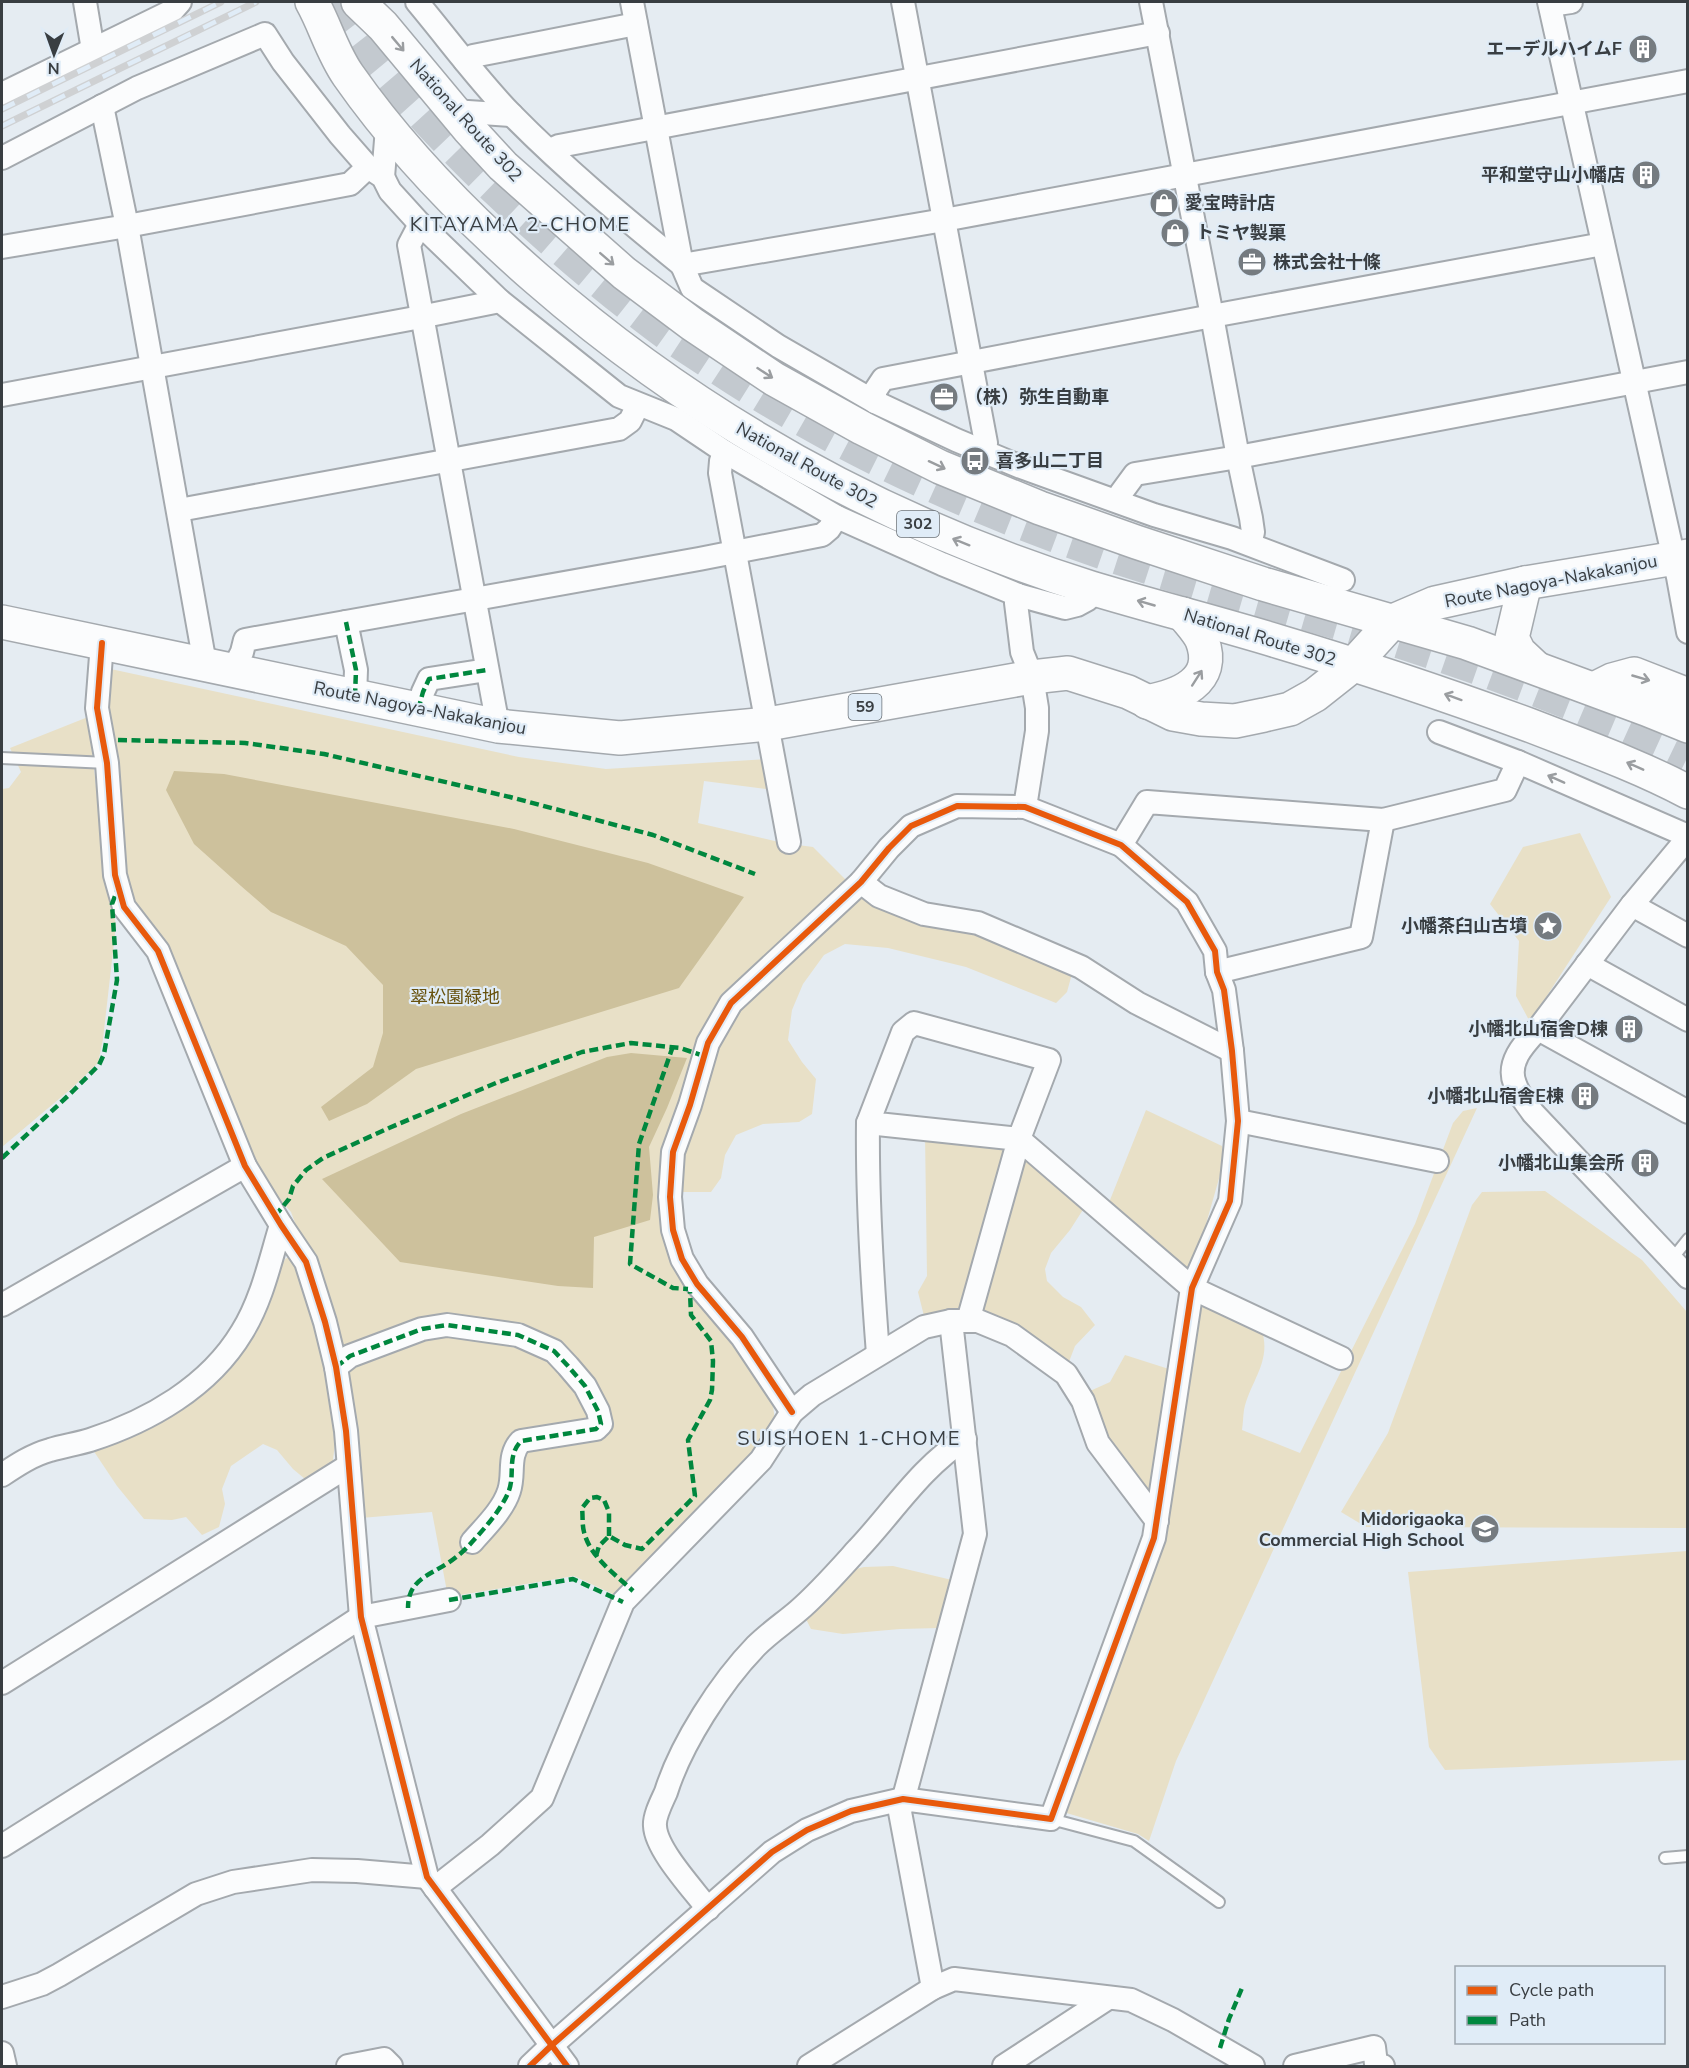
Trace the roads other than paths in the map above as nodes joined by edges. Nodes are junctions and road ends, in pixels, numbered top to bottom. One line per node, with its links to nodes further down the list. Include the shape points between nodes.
1 (85, 2): 12 (street)
2 (180, 2): 12 (street, via 172,11)
3 (312, 2): 22 (main road, National Route 302 / 302, via 346,73)
4 (358, 2): 19 (main road, National Route 302, one-way to 19, via 383,26)
5 (417, 2): 13 (street)
6 (632, 2): 10 (street)
7 (903, 2): 14 (street)
8 (1152, 2): 11 (street)
9 (1557, 3): 17 (street)
10 (636, 24): 13 (street, via 473,56); 21 (street)
11 (1158, 33): 14 (street); 26 (street)
12 (93, 50): 16 (street)
13 (465, 61): 20 (street)
14 (917, 80): 21 (street); 27 (street)
15 (1688, 81): 17 (street)
16 (2, 94)
17 (1572, 102): 26 (street); 30 (street)
18 (102, 106): 24 (street); 25 (street, via 265,34 314,103); 29 (street)
19 (453, 111): 20 (street); 52 (main road, National Route 302, one-way to 52, via 503,166 624,273 774,379 940,467)
20 (512, 114): 23 (street)
21 (657, 127): 23 (street); 32 (street)
22 (387, 128): 25 (street); 57 (main road, National Route 302 / 302, one-way to 22, via 985,551 895,513 786,456 671,385 504,251)
23 (550, 150): 32 (street)
24 (2, 158)
25 (376, 172): 28 (street); 29 (street, via 350,184)
26 (1185, 174): 27 (street); 34 (street)
27 (944, 219): 32 (street); 36 (street)
28 (420, 224): 33 (street); 35 (street, via 409,245)
29 (127, 226): 31 (street); 37 (street)
30 (1603, 244): 34 (street); 39 (street)
31 (2, 247)
32 (682, 266): 41 (street, via 692,288 778,346)
33 (500, 301): 35 (street); 42 (street, via 618,396)
34 (1212, 316): 36 (street); 45 (street)
35 (422, 317): 37 (street); 46 (street)
36 (972, 361): 41 (street, via 884,379 874,392); 44 (street, via 986,443)
37 (152, 368): 40 (street); 48 (street)
38 (1688, 372): 39 (street)
39 (1634, 382): 45 (street); 54 (street)
40 (2, 395)
41 (875, 402): 44 (street)
42 (638, 405): 43 (street, via 676,419); 46 (street, via 630,421 619,429)
43 (725, 452): 50 (street); 53 (street, via 720,473)
44 (984, 453): 47 (street)
45 (1238, 457): 47 (street, via 1135,474); 51 (street, via 1251,518)
46 (449, 460): 48 (street); 59 (street)
47 (1119, 501): 49 (street)
48 (179, 510): 67 (street)
49 (1154, 515): 51 (street); 52 (street)
50 (837, 517): 53 (street, via 822,535); 58 (street)
51 (1250, 544): 55 (street)
52 (1154, 548): 61 (main road, National Route 302)
53 (734, 551): 59 (street); 76 (street)
54 (1680, 557): 56 (main road, Route Nagoya-Nakakanjou / 59); 64 (street)
55 (1342, 580)
56 (1525, 583): 61 (main road, Route Nagoya-Nakakanjou / 59, via 1436,603); 68 (main road, via 1512,638 1519,652)
57 (1096, 589): 58 (street, via 1088,599 1065,608); 60 (main road, National Route 302 / 302, one-way to 57)
58 (1018, 595): 70 (street, via 1022,652)
59 (475, 600): 63 (street); 69 (street)
60 (1183, 614): 66 (main road, National Route 302 / 302); 74 (main road, one-way to 60, via 1181,693 1200,678 1203,642)
61 (1393, 621): 66 (main road, Route Nagoya-Nakakanjou / 59); 68 (main road, National Route 302)
62 (2, 622): 65 (main road, Route Nagoya-Nakakanjou / 59)
63 (346, 622): 67 (street, via 245,640 242,652); 73 (street, via 356,670)
64 (1688, 632)
65 (102, 643): 67 (main road, Route Nagoya-Nakakanjou / 59); 82 (street, via 97,708)
66 (1353, 665): 74 (main road, Route Nagoya-Nakakanjou / 59, via 1290,709 1235,720 1173,714); 83 (main road, National Route 302 / 302, one-way to 66, via 1615,757 1431,689)
67 (219, 667): 73 (main road, Route Nagoya-Nakakanjou / 59)
68 (1535, 667): 71 (main road, National Route 302)
69 (487, 670): 75 (street, via 429,679); 77 (street)
70 (1032, 677): 74 (main road, Route Nagoya-Nakakanjou / 59, via 1068,673); 76 (main road, Route Nagoya-Nakakanjou / 59); 84 (street, via 1037,731)
71 (1594, 689): 72 (main road, one-way to 72, via 1634,674); 78 (main road, National Route 302)
72 (1688, 695)
73 (355, 696): 75 (main road, Route Nagoya-Nakakanjou / 59)
74 (1147, 702)
75 (418, 710): 77 (main road, Route Nagoya-Nakakanjou / 59)
76 (768, 724): 77 (main road, Route Nagoya-Nakakanjou / 59, via 620,738); 87 (street)
77 (498, 726)
78 (1688, 726)
79 (1439, 732): 81 (street)
80 (2, 758): 82 (lane)
81 (1518, 762): 85 (street, via 1505,790); 86 (street, one-way to 81)
82 (107, 763): 102 (street, via 115,875 124,907 158,951)
83 (1688, 792)
84 (1025, 807): 88 (street); 89 (street, via 957,806 911,826)
85 (1383, 820): 88 (street, via 1147,802); 93 (street, via 1361,938)
86 (1687, 835): 90 (street)
87 (789, 842)
88 (1121, 845): 93 (street, via 1187,902 1215,951)
89 (861, 882): 96 (street, via 879,896 924,914 978,923 1081,967 1137,1003); 113 (street, via 731,1003 708,1043 673,1152 670,1197 673,1230 682,1259 697,1284 742,1337)
90 (1632, 905): 91 (street); 92 (street)
91 (1688, 936)
92 (1587, 964): 94 (street); 95 (street)
93 (1217, 972): 96 (street, via 1224,990)
94 (1688, 1020)
95 (1538, 1029): 97 (street); 105 (street, via 1522,1046 1514,1063 1514,1083 1533,1113)
96 (1232, 1051): 98 (street)
97 (1688, 1113)
98 (1238, 1121): 101 (street); 107 (street, via 1230,1200)
99 (868, 1123): 100 (street); 100 (street, via 903,1032 914,1023 1049,1060); 110 (street, via 867,1186)
100 (1019, 1139): 107 (street); 109 (street)
101 (1437, 1161)
102 (245, 1166): 103 (street); 108 (street)
103 (280, 1225): 112 (street, via 306,1262); 116 (street, via 264,1284 244,1330 225,1358 194,1387 147,1418 49,1450)
104 (1688, 1239): 105 (lane)
105 (1672, 1259): 106 (street)
106 (1688, 1277)
107 (1192, 1288): 111 (street); 117 (street)
108 (2, 1305)
109 (959, 1321): 110 (street, via 924,1327); 114 (street); 117 (street, via 978,1321 1012,1335 1066,1374 1083,1401 1098,1443)
110 (878, 1354): 113 (street)
111 (1341, 1358)
112 (336, 1367): 115 (street); 118 (street, via 360,1352 422,1329 447,1325 518,1335 536,1342 554,1351 585,1386 601,1424 596,1429 521,1441 514,1449 509,1492)
113 (792, 1412): 127 (street, via 761,1460 623,1602 542,1798 490,1845)
114 (965, 1439): 122 (street, via 975,1534); 129 (street, via 921,1475 860,1548 798,1612 755,1647 692,1733 669,1781 655,1825 661,1847)
115 (348, 1466): 120 (street); 121 (street)
116 (2, 1475)
117 (1157, 1521): 123 (street)
118 (472, 1542)
119 (449, 1600): 120 (street)
120 (361, 1617): 124 (street); 127 (street)
121 (2, 1683)
122 (903, 1799): 123 (street); 129 (street, via 851,1811 807,1830 772,1852); 130 (street, via 900,1812)
123 (1051, 1819): 128 (lane, via 1134,1841)
124 (2, 1846)
125 (1688, 1856): 126 (lane)
126 (1665, 1858)
127 (431, 1883): 131 (street, via 357,1870 312,1870 233,1882 196,1894 51,1980); 133 (street)
128 (1219, 1902)
129 (708, 1909): 133 (street)
130 (933, 1988): 132 (street, via 954,1979); 140 (street)
131 (2, 1997)
132 (1108, 1998): 141 (street); 142 (street, via 1131,2000)
133 (552, 2045): 138 (street); 139 (street)
134 (2, 2053): 135 (street)
135 (6, 2067)
136 (348, 2067): 137 (street, via 384,2059)
137 (391, 2067)
138 (530, 2067)
139 (567, 2067)
140 (808, 2067)
141 (1004, 2067)
142 (1253, 2067)
143 (1295, 2067): 144 (street, via 1374,2047 1376,2064)
144 (1383, 2067)

